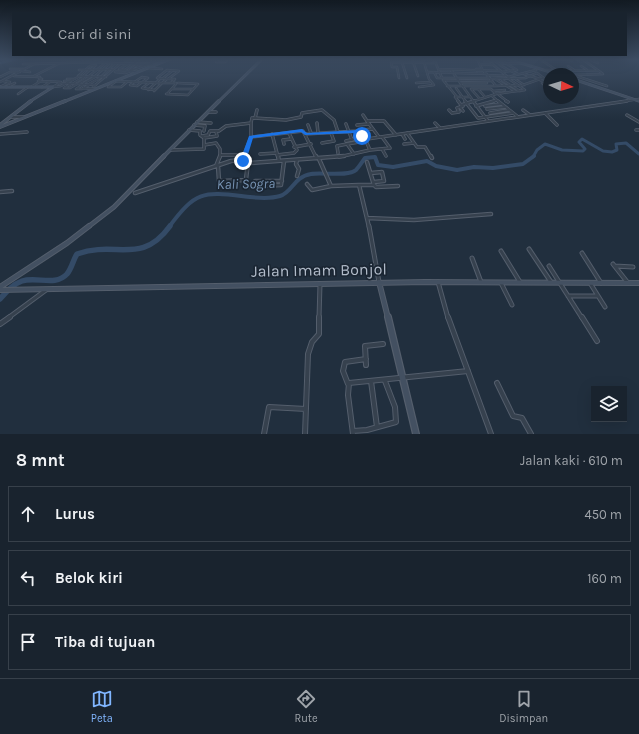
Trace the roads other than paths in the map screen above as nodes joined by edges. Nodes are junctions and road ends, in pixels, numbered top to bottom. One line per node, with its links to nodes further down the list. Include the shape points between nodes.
1 (6, 79): 28 (street)
2 (40, 79): 29 (street, via 37,81)
3 (74, 79): 38 (street)
4 (77, 79): 46 (street)
5 (85, 79): 47 (street)
6 (91, 79): 58 (street)
7 (97, 79): 59 (street)
8 (104, 79): 60 (street)
9 (119, 79): 32 (street)
10 (139, 79): 41 (street)
11 (146, 79): 48 (street)
12 (160, 79): 50 (street)
13 (168, 79): 51 (street)
14 (170, 79): 52 (street, via 175,80)
15 (241, 79): 133 (street)
16 (491, 79): 33 (street); 72 (street)
17 (495, 79): 74 (street)
18 (501, 79): 75 (street)
19 (510, 79): 66 (street)
20 (514, 79): 63 (street)
21 (522, 79): 57 (street)
22 (535, 79): 27 (street)
23 (543, 79): 27 (street)
24 (587, 79): 76 (street)
25 (450, 80): 26 (street); 68 (street, via 443,80); 69 (street)
26 (458, 80): 33 (street); 55 (street)
27 (540, 80): 34 (street); 44 (street); 57 (street)
28 (3, 81): 36 (street); 77 (street, via 10,82)
29 (40, 81): 30 (street); 79 (street)
30 (51, 81): 37 (street); 80 (street)
31 (64, 81): 38 (street)
32 (115, 81): 39 (street); 82 (street, via 108,87); 86 (street)
33 (484, 81): 56 (street)
34 (543, 81)
35 (579, 81): 117 (street)
36 (0, 82)
37 (60, 82): 38 (street); 64 (street)
38 (69, 82): 46 (street); 65 (street)
39 (122, 82): 40 (street); 82 (street)
40 (128, 82): 41 (street); 82 (street, via 121,87)
41 (135, 82): 48 (street); 67 (street)
42 (422, 82): 43 (street); 54 (street); 84 (street)
43 (431, 82): 84 (street, via 434,85)
44 (543, 82)
45 (15, 83): 78 (street)
46 (73, 83): 47 (street); 47 (street, via 64,88 70,88)
47 (78, 83): 58 (street)
48 (141, 83): 49 (street); 67 (street)
49 (149, 83): 50 (street); 97 (street, via 142,88)
50 (156, 83): 51 (street); 97 (street)
51 (162, 83): 52 (street); 97 (street, via 154,91)
52 (171, 83): 53 (street)
53 (177, 83): 61 (street); 91 (street)
54 (416, 83)
55 (459, 83): 56 (street); 70 (street)
56 (487, 83): 71 (street)
57 (529, 83): 63 (street)
58 (84, 84): 59 (street); 85 (street, via 76,89)
59 (90, 84): 60 (street); 85 (street)
60 (96, 84): 86 (street, via 90,87)
61 (185, 84): 62 (street); 92 (street)
62 (192, 84): 93 (street); 94 (street, via 199,84)
63 (524, 84): 66 (street)
64 (56, 85): 65 (street); 81 (street)
65 (63, 85): 81 (street)
66 (518, 85): 75 (street); 100 (street, via 525,90)
67 (131, 86): 90 (street)
68 (447, 86): 69 (street); 87 (street)
69 (454, 86): 70 (street)
70 (461, 86): 71 (street); 89 (street)
71 (489, 86): 72 (street); 98 (street)
72 (496, 86): 73 (street)
73 (500, 86): 74 (street); 99 (street)
74 (506, 86): 75 (street); 101 (street)
75 (512, 86): 100 (street)
76 (607, 86)
77 (0, 87): 78 (street)
78 (6, 87): 79 (street)
79 (29, 87): 80 (street); 103 (street)
80 (42, 87): 81 (street)
81 (53, 87): 142 (street, via 21,107)
82 (114, 87)
83 (419, 87): 84 (street)
84 (426, 87)
85 (83, 88): 86 (street)
86 (94, 88): 138 (street)
87 (450, 88): 88 (street); 111 (street)
88 (456, 88): 89 (street); 112 (street)
89 (463, 88): 113 (street)
90 (127, 89)
91 (172, 89): 92 (street); 107 (street, via 166,94)
92 (180, 89): 93 (street); 107 (street)
93 (186, 89): 94 (street); 108 (street)
94 (193, 89): 108 (street, via 188,95)
95 (478, 89): 96 (street); 104 (street, via 471,89); 105 (street)
96 (484, 89): 98 (street); 110 (street)
97 (148, 90)
98 (492, 90): 99 (street); 106 (street)
99 (505, 90): 102 (street)
100 (520, 91): 101 (street)
101 (515, 92): 102 (street)
102 (509, 93): 106 (street); 109 (street)
103 (18, 94)
104 (475, 94): 105 (street); 115 (street)
105 (482, 94): 114 (street)
106 (496, 94): 110 (street)
107 (174, 95): 108 (street)
108 (181, 95)
109 (499, 95): 110 (street); 120 (street)
110 (492, 96): 114 (street); 116 (street); 119 (street)
111 (458, 97): 112 (street); 121 (street, via 455,97 459,105)
112 (462, 97): 113 (street); 121 (street)
113 (470, 97): 119 (street)
114 (485, 97): 115 (street)
115 (480, 99): 119 (street)
116 (497, 99): 122 (street); 123 (street)
117 (634, 100): 118 (street); 137 (street)
118 (639, 100)
119 (474, 102): 121 (street); 124 (street)
120 (508, 102)
121 (467, 104): 125 (street); 144 (street, via 477,117)
122 (502, 104): 123 (street); 126 (street)
123 (484, 105): 124 (street); 128 (street)
124 (476, 106): 144 (street)
125 (460, 107): 127 (street); 132 (street)
126 (506, 107): 128 (street); 130 (street)
127 (457, 109)
128 (487, 109): 135 (street)
129 (257, 110): 146 (street)
130 (509, 110): 135 (street); 136 (street)
131 (523, 110): 140 (street)
132 (463, 111)
133 (207, 112): 134 (street); 148 (street)
134 (216, 112)
135 (490, 113): 143 (street)
136 (513, 113): 143 (street); 145 (street)
137 (545, 113): 140 (street); 159 (street)
138 (31, 115): 142 (street, via 22,118); 160 (street)
139 (363, 115): 153 (street)
140 (530, 115): 145 (street)
141 (627, 115): 149 (street)
142 (12, 116): 160 (street)
143 (492, 116): 144 (street)
144 (485, 117): 147 (street)
145 (518, 117): 147 (street)
146 (255, 118): 151 (street, via 252,118); 171 (street, via 291,119 301,117 301,113 322,110 334,120)
147 (488, 121): 161 (street)
148 (197, 122): 150 (street); 156 (street)
149 (639, 122)
150 (211, 123)
151 (251, 123): 167 (street, via 226,126); 183 (street)
152 (317, 123): 174 (street)
153 (368, 123): 158 (street); 162 (street); 181 (street, via 384,122)
154 (435, 123): 161 (street)
155 (346, 124): 168 (street)
156 (194, 125): 163 (street); 165 (street, via 205,126)
157 (308, 125): 173 (street)
158 (357, 125)
159 (557, 125)
160 (0, 126)
161 (441, 128): 176 (street)
162 (372, 129): 169 (street); 185 (street)
163 (188, 130): 164 (street); 201 (street)
164 (200, 131): 165 (street); 182 (street)
165 (204, 131): 166 (street)
166 (210, 131): 167 (street); 182 (street)
167 (216, 131): 182 (street, via 218,136)
168 (348, 131): 169 (street); 171 (street); 188 (street)
169 (357, 131): 184 (street)
170 (27, 132): 177 (street)
171 (338, 132): 175 (street)
172 (289, 133): 178 (street); 179 (street, via 302,131); 186 (street)
173 (311, 133): 174 (street); 179 (street)
174 (318, 133): 175 (street)
175 (331, 133): 193 (street, via 334,141)
176 (407, 133): 180 (street); 192 (street)
177 (0, 134)
178 (272, 134): 183 (street); 205 (street)
179 (305, 134): 195 (street)
180 (402, 134): 181 (street); 187 (street)
181 (396, 135): 185 (street)
182 (203, 137): 198 (street)
183 (251, 137): 208 (street)
184 (363, 137): 188 (street); 189 (street)
185 (381, 137): 189 (street); 200 (street, via 390,147)
186 (291, 139): 194 (street, via 283,140); 199 (street)
187 (405, 139)
188 (352, 140): 190 (street)
189 (366, 140): 202 (street)
190 (346, 141)
191 (359, 142): 196 (street)
192 (414, 142): 197 (street); 211 (street, via 418,147 425,147)
193 (322, 143)
194 (284, 144)
195 (311, 144): 199 (street); 210 (street)
196 (347, 144): 203 (street, via 337,146); 206 (street)
197 (404, 144)
198 (204, 145): 201 (street, via 201,150); 207 (street, via 217,143)
199 (294, 147): 205 (street, via 297,151 294,153)
200 (382, 149): 202 (street); 209 (street)
201 (170, 150): 231 (street)
202 (370, 150): 206 (street)
203 (338, 153)
204 (260, 154): 205 (street)
205 (277, 154): 215 (street)
206 (354, 154): 210 (street)
207 (221, 155): 208 (street); 218 (street)
208 (244, 155): 212 (street)
209 (386, 156)
210 (318, 158): 214 (street); 227 (street)
211 (432, 158)
212 (242, 160): 217 (street); 218 (street)
213 (284, 160): 214 (street); 215 (street); 223 (street)
214 (296, 160): 220 (street, via 299,169)
215 (279, 161): 217 (street)
216 (367, 162): 219 (street)
217 (248, 163): 221 (street)
218 (217, 166): 221 (street, via 219,181); 231 (street)
219 (371, 173): 225 (street); 225 (street, via 382,172 384,176 384,182)
220 (297, 176)
221 (247, 180): 223 (street, via 245,187 248,188 280,186)
222 (255, 181): 223 (street)
223 (282, 181)
224 (307, 184): 227 (street, via 312,190)
225 (374, 184): 226 (street); 228 (street, via 376,187)
226 (359, 185): 227 (street); 233 (street)
227 (331, 186)
228 (398, 186)
229 (12, 191): 230 (street)
230 (0, 192)
231 (133, 192): 252 (street, via 72,240)
232 (491, 214): 233 (street, via 414,220)
233 (367, 218): 240 (street)
234 (529, 249): 247 (street)
235 (501, 251): 244 (street)
236 (582, 253): 249 (street)
237 (472, 258): 242 (street)
238 (549, 266): 245 (street)
239 (633, 267): 250 (street, via 614,265)
240 (379, 282): 241 (street, Jalan Imam Bonjol); 246 (street, Jalan Imam Bonjol); 264 (street)
241 (438, 282): 242 (street, Jalan Imam Bonjol); 263 (street)
242 (481, 282): 243 (street, Jalan Imam Bonjol)
243 (500, 282): 244 (street, Jalan Imam Bonjol); 256 (street)
244 (520, 282): 247 (street, Jalan Imam Bonjol)
245 (560, 282): 247 (street, Jalan Imam Bonjol); 248 (street, Jalan Imam Bonjol); 254 (street)
246 (320, 283): 253 (street, Jalan Imam Bonjol); 269 (street, via 320,330 308,354)
247 (551, 283)
248 (590, 283): 249 (street, Jalan Imam Bonjol); 255 (street)
249 (601, 283): 250 (street, Jalan Imam Bonjol)
250 (628, 283): 251 (street, Jalan Imam Bonjol)
251 (639, 283)
252 (1, 289): 253 (street, Jalan Imam Bonjol)
253 (47, 290): 258 (street)
254 (568, 296): 255 (street); 259 (street)
255 (598, 296): 257 (street)
256 (512, 306)
257 (605, 307)
258 (0, 324)
259 (597, 341)
260 (382, 344): 261 (street, via 365,346)
261 (366, 359): 262 (street); 267 (street, via 345,362 343,371)
262 (366, 365)
263 (468, 371): 264 (street); 275 (street)
264 (402, 379): 265 (street); 274 (street)
265 (385, 380): 266 (street); 270 (street, via 388,393 395,405 397,418 393,424)
266 (371, 381): 267 (street); 270 (street)
267 (348, 384): 271 (street)
268 (497, 384): 276 (street, via 513,416 522,417)
269 (306, 409): 272 (street, via 269,407); 273 (street)
270 (377, 427): 271 (street)
271 (353, 432)
272 (264, 434)
273 (305, 434)
274 (416, 434)
275 (491, 434)
276 (531, 434)

